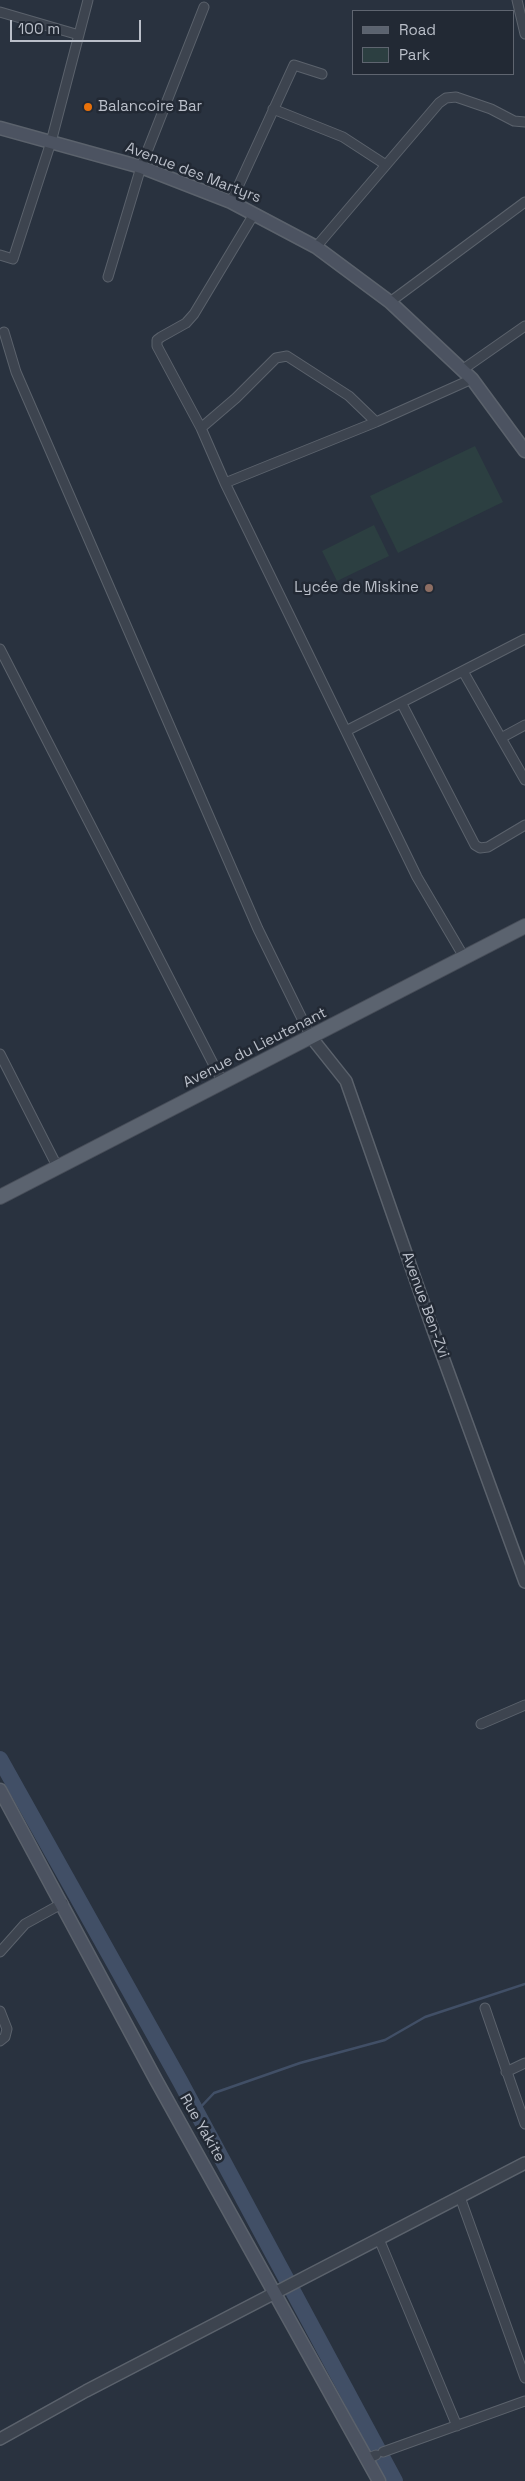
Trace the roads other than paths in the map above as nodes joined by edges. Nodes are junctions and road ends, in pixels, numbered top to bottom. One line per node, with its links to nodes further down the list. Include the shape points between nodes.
1 (88, 0): 6 (street)
2 (517, 0): 5 (street)
3 (204, 7): 13 (street)
4 (0, 12): 6 (street)
5 (525, 34)
6 (79, 36): 11 (street)
7 (322, 74): 8 (street, via 294,65)
8 (273, 109): 12 (street, via 343,137); 14 (street)
9 (525, 122): 12 (street, via 514,121 456,97 446,98)
10 (0, 128): 11 (main road, Avenue des Martyrs)
11 (51, 142): 13 (main road, Avenue des Martyrs); 18 (street, via 13,259)
12 (386, 165): 17 (street)
13 (141, 167): 14 (main road, Avenue des Martyrs); 19 (street)
14 (231, 202): 16 (main road, Avenue des Martyrs)
15 (525, 202): 20 (street)
16 (254, 214): 17 (main road, Avenue des Martyrs); 26 (street, via 194,314 186,323 157,340 157,346)
17 (316, 247): 20 (main road, Avenue des Martyrs)
18 (0, 255)
19 (108, 276)
20 (390, 302): 23 (main road, Avenue des Martyrs)
21 (525, 326): 23 (street)
22 (4, 332): 40 (street, via 16,372 258,929)
23 (462, 370): 24 (main road, Avenue des Martyrs)
24 (472, 379): 25 (street); 27 (main road, Avenue des Martyrs)
25 (376, 422): 26 (street, via 349,396 287,356 276,358); 28 (street)
26 (200, 428): 28 (street)
27 (524, 448)
28 (225, 483): 34 (street)
29 (525, 640): 31 (street)
30 (0, 649): 42 (street)
31 (464, 672): 32 (street); 35 (street)
32 (402, 704): 34 (street); 37 (street, via 475,844 480,848 488,847)
33 (525, 725): 35 (street)
34 (346, 732): 39 (street, via 417,877)
35 (501, 738): 36 (street)
36 (525, 780)
37 (525, 825)
38 (525, 926): 39 (main road, Avenue du Lieutenant)
39 (464, 958): 40 (main road, Avenue du Lieutenant)
40 (312, 1037): 42 (main road, Avenue du Lieutenant); 45 (street, Avenue Ben-Zvi, via 346,1080)
41 (0, 1054): 43 (street)
42 (222, 1083): 43 (main road, Avenue du Lieutenant)
43 (58, 1168): 44 (main road, Avenue du Lieutenant)
44 (0, 1197)
45 (525, 1582)
46 (525, 1705): 47 (street)
47 (481, 1724)
48 (0, 1790): 49 (main road, Rue Yakite)
49 (62, 1903): 50 (street, via 25,1924); 60 (main road, Rue Yakite, via 156,2080)
50 (0, 1952)
51 (485, 2008): 55 (street)
52 (0, 2011): 53 (street, via 7,2029)
53 (0, 2041)
54 (525, 2063): 55 (street)
55 (506, 2072): 56 (street)
56 (525, 2124)
57 (525, 2162): 58 (street)
58 (460, 2197): 59 (street); 61 (street)
59 (379, 2239): 60 (street); 63 (street)
60 (276, 2291): 64 (street); 65 (main road, Rue Yakite)
61 (525, 2378)
62 (525, 2401): 63 (street)
63 (457, 2426): 65 (street)
64 (0, 2439)
65 (375, 2455): 66 (main road, Rue Yakite)
66 (378, 2481)

